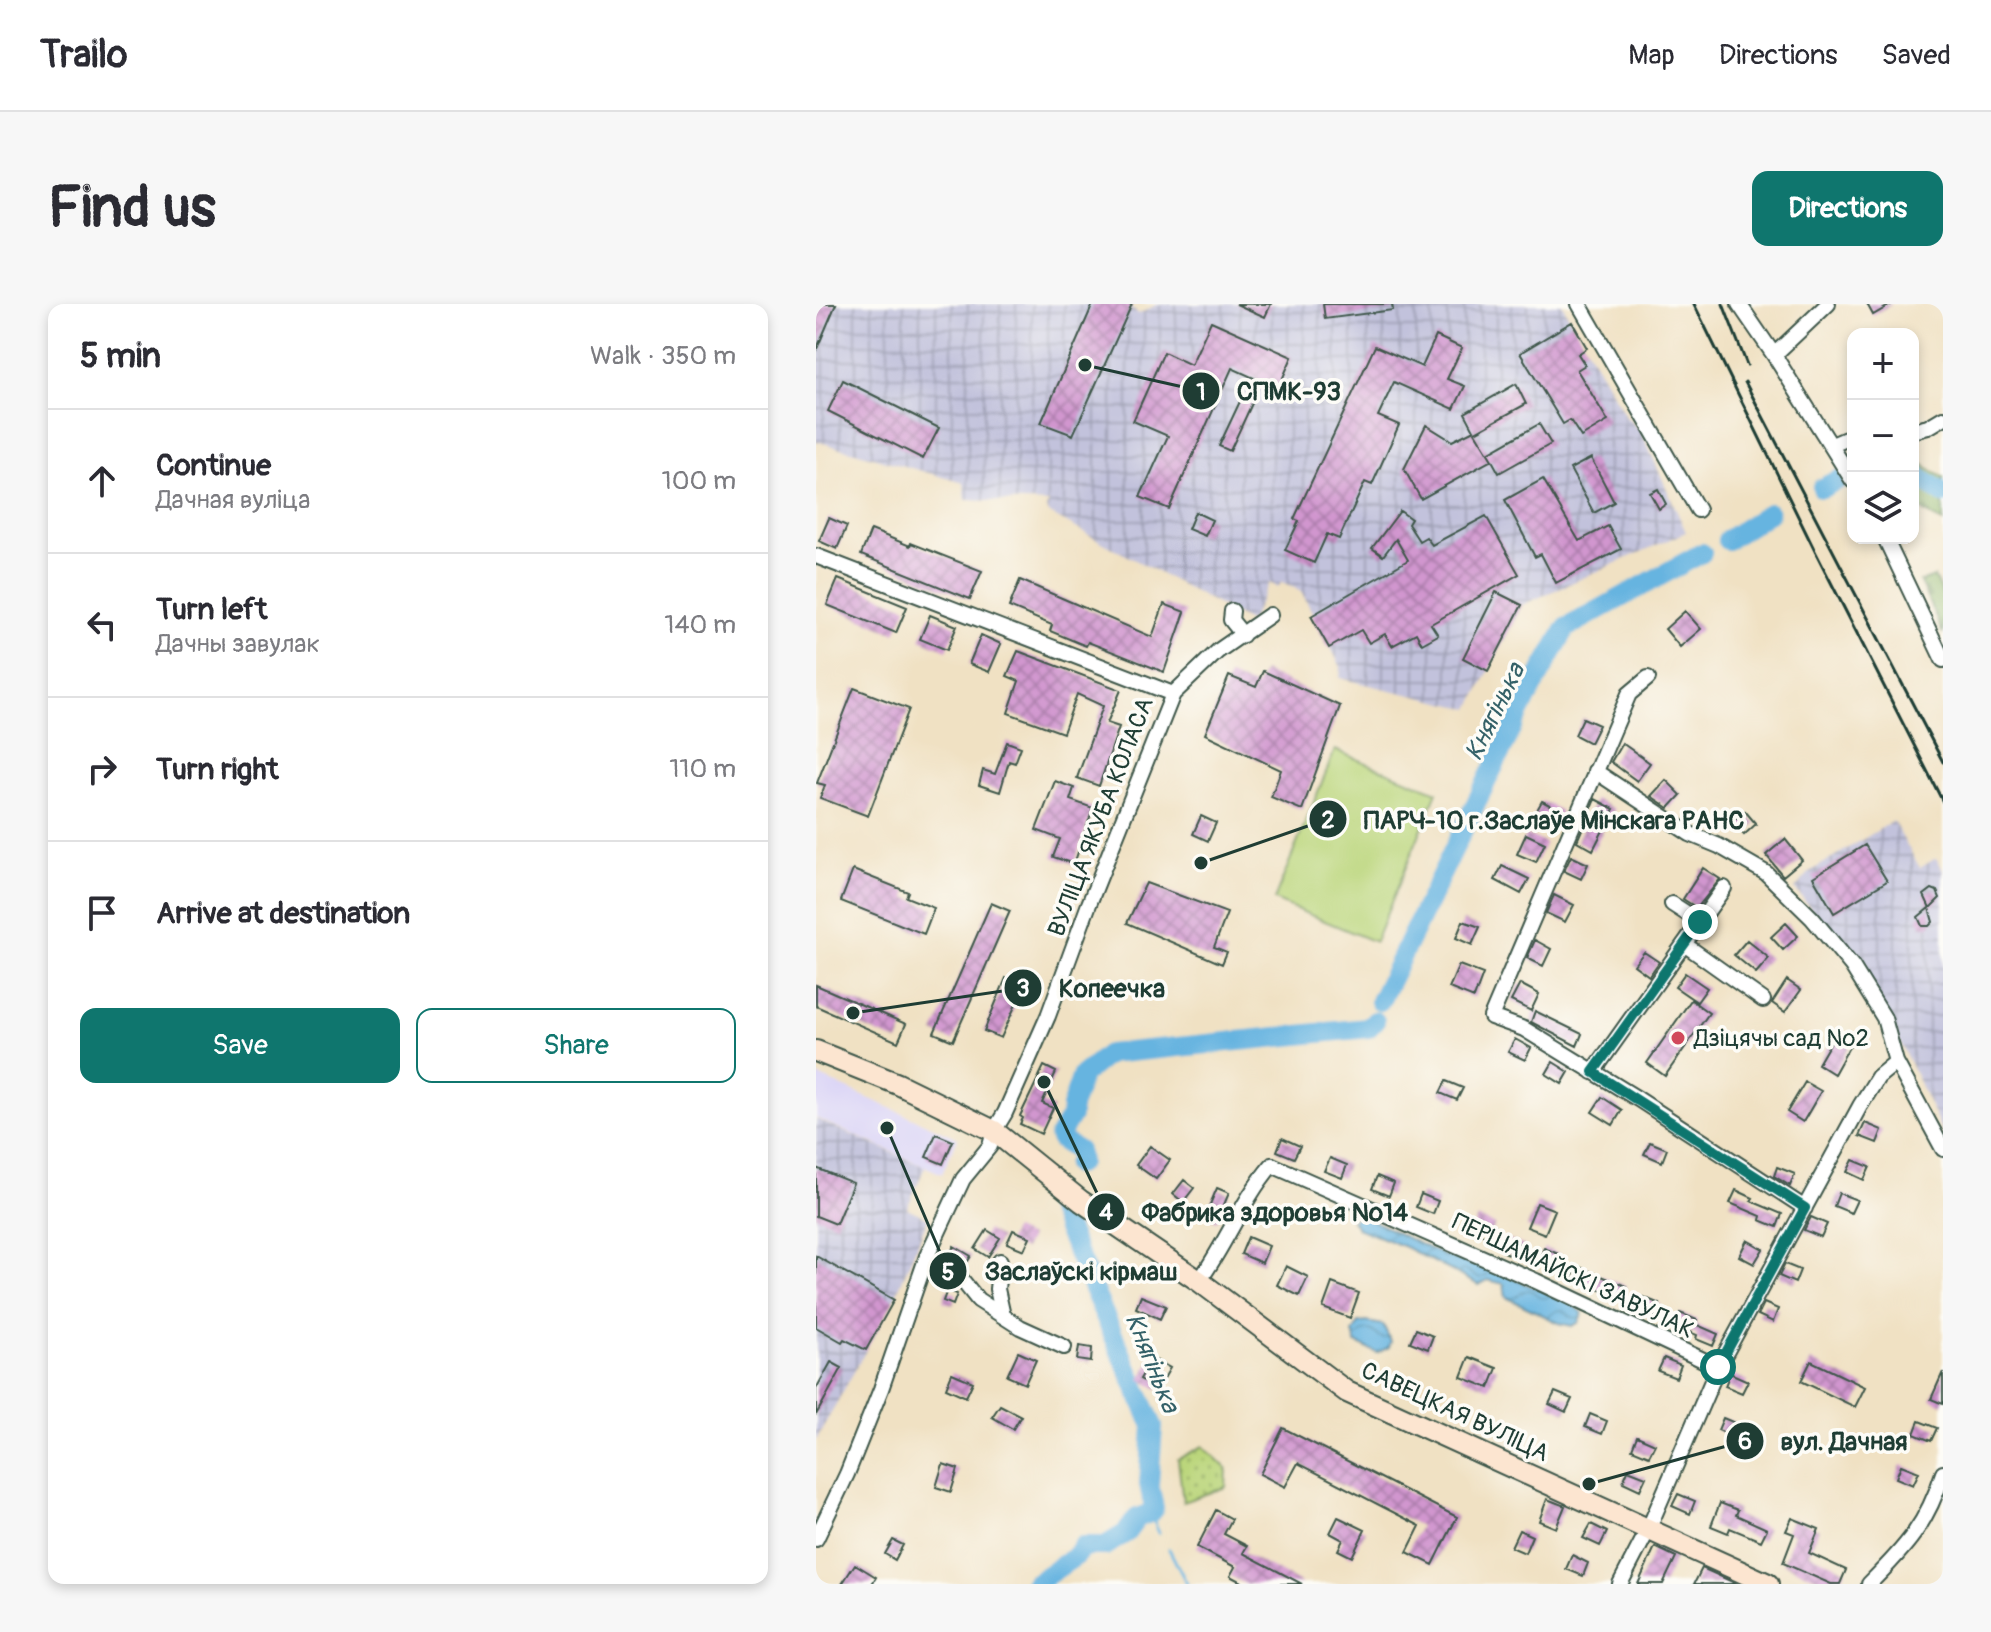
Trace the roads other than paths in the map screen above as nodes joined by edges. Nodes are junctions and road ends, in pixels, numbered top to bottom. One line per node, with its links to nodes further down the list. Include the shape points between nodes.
1 (1579, 304): 10 (street)
2 (1739, 304): 4 (street)
3 (1828, 304): 4 (street)
4 (1774, 355): 8 (street)
5 (1943, 418): 6 (street)
6 (1919, 429)
7 (1847, 439): 8 (street)
8 (1832, 445): 9 (street)
9 (1848, 472)
10 (1698, 510)
11 (1888, 544): 16 (street)
12 (816, 556): 18 (street, ВУЛІЦА ЯКУБА КОЛАСА)
13 (1232, 611): 15 (street, via 1231,620)
14 (1270, 615): 15 (street)
15 (1243, 635): 18 (street)
16 (1943, 660)
17 (1648, 678): 19 (street, via 1629,694)
18 (1173, 694): 28 (street, ВУЛІЦА ЯКУБА КОЛАСА, via 1048,1016)
19 (1595, 771): 26 (street, via 1690,834 1766,873 1852,966 1884,1018); 27 (street, via 1491,1017 1524,1029)
20 (1724, 888): 22 (street)
21 (1672, 904): 22 (street)
22 (1700, 922): 23 (street)
23 (1684, 944): 24 (street); 27 (street)
24 (1763, 1000)
25 (816, 1051): 28 (main road, САВЕЦКАЯ ВУЛІЦА)
26 (1896, 1062): 29 (street); 30 (street, via 1878,1077)
27 (1593, 1072): 30 (street)
28 (994, 1131): 31 (street, ВУЛІЦА ЯКУБА КОЛАСА, via 990,1146 963,1179); 33 (main road, САВЕЦКАЯ ВУЛІЦА, via 1081,1201)
29 (1943, 1149)
30 (1805, 1208): 36 (street)
31 (927, 1256): 34 (street); 39 (street, ВУЛІЦА ЯКУБА КОЛАСА, via 881,1389)
32 (1000, 1261): 34 (street, via 997,1289)
33 (1199, 1281): 36 (street, ПЕРШАМАЙСКІ ЗАВУЛАК, via 1254,1186 1272,1165); 38 (main road, САВЕЦКАЯ ВУЛІЦА, via 1347,1392)
34 (1003, 1316): 35 (street)
35 (1064, 1347)
36 (1718, 1367): 38 (street)
37 (1943, 1473): 42 (street, via 1934,1502 1909,1544)
38 (1648, 1530): 40 (street); 41 (main road, САВЕЦКАЯ ВУЛІЦА)
39 (816, 1539)
40 (1620, 1584)
41 (1768, 1584)
42 (1869, 1584)

